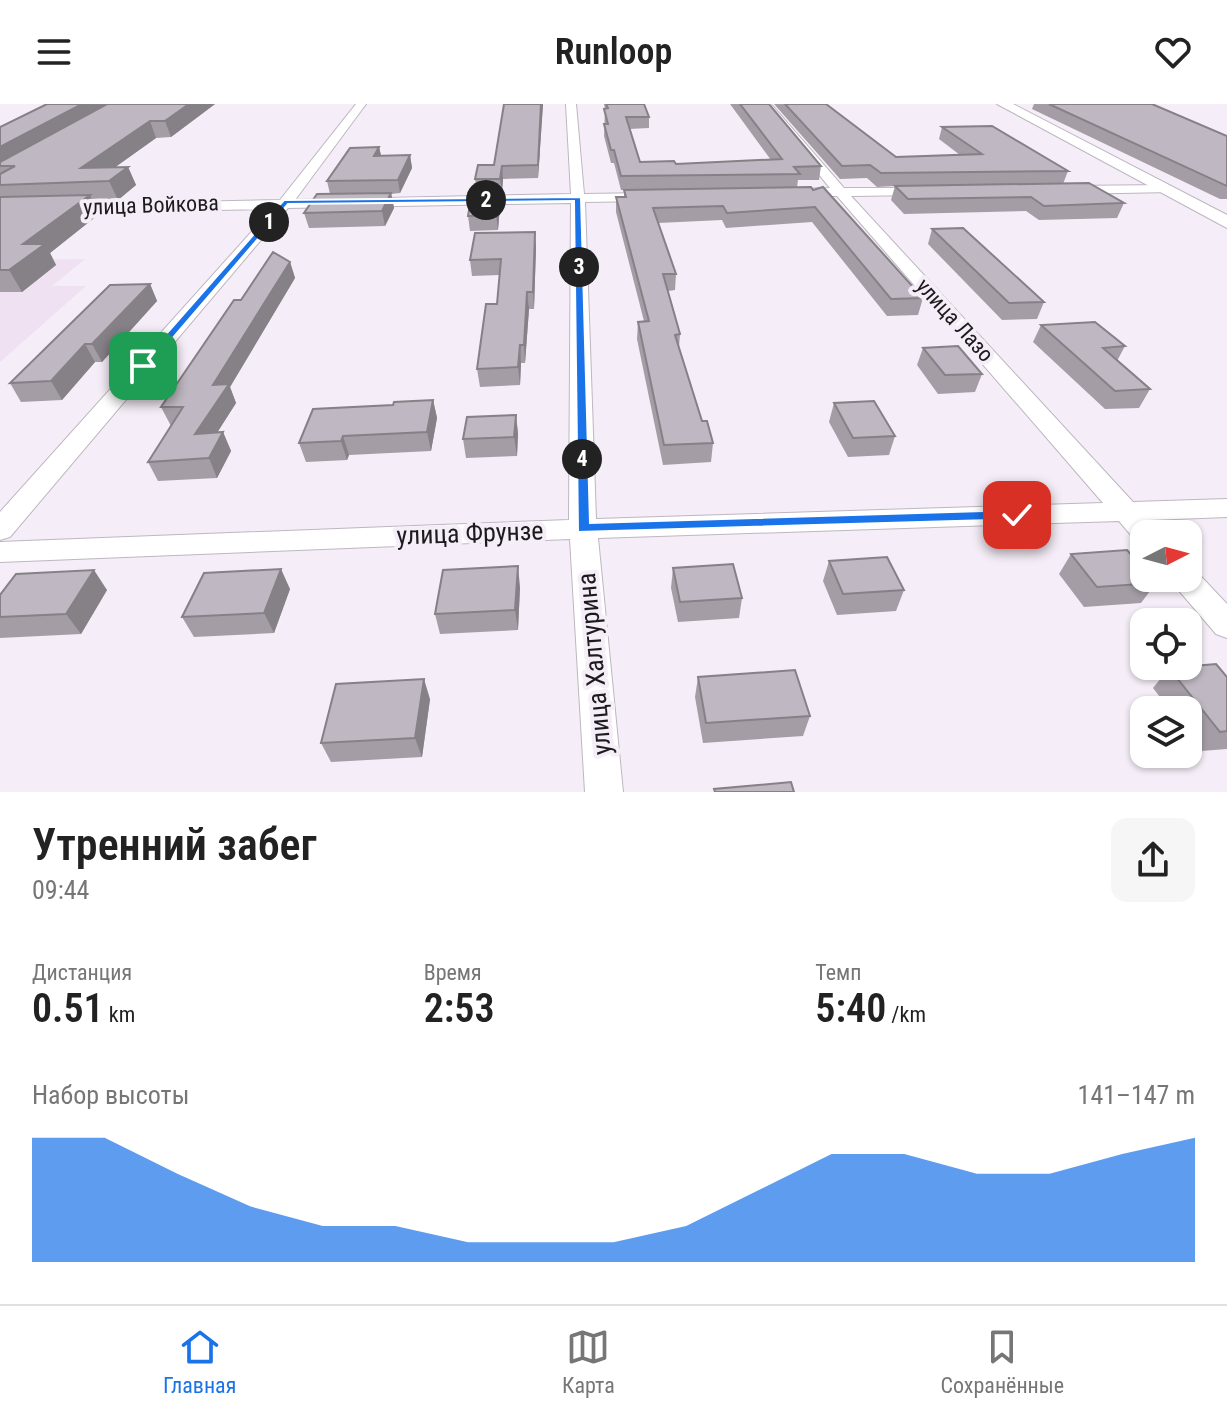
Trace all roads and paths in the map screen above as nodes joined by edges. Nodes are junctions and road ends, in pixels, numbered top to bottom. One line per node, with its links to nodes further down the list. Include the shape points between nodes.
1 (361, 104): 12 (street)
2 (571, 104): 11 (street, улица Халтурина)
3 (766, 104): 8 (street, улица Лазо)
4 (1003, 104): 5 (street)
5 (1167, 189): 6 (street); 14 (street)
6 (1058, 190)
7 (933, 191): 8 (street)
8 (840, 192): 9 (street); 16 (street, улица Лазо)
9 (778, 194)
10 (671, 196): 11 (street, улица Войкова)
11 (578, 199): 12 (street, улица Войкова); 18 (street, улица Халтурина)
12 (286, 202): 13 (street, улица Войкова); 19 (street)
13 (0, 210)
14 (1227, 222)
15 (1227, 508): 16 (street, улица Фрунзе)
16 (1126, 512): 17 (street, улица Лазо); 18 (street, улица Фрунзе)
17 (1133, 520)
18 (583, 529): 20 (street, улица Фрунзе); 23 (street, улица Халтурина)
19 (0, 530)
20 (0, 552)
21 (1198, 592): 22 (street)
22 (1227, 625)
23 (604, 792)

